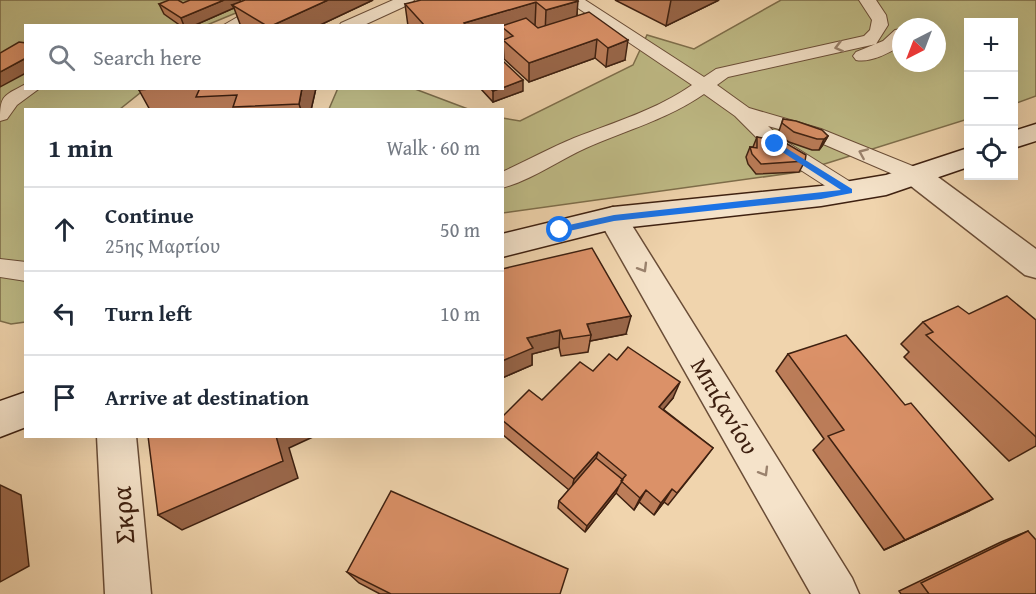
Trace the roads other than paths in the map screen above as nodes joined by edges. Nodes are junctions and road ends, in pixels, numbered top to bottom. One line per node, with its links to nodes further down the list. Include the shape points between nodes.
1 (279, 0): 5 (lane)
2 (406, 0): 6 (lane)
3 (574, 0): 8 (lane)
4 (867, 0): 8 (lane, one-way to 8, via 878,10 880,23 878,33 870,40 722,73)
5 (234, 24)
6 (351, 24)
7 (892, 43): 10 (lane, via 865,55 755,81 735,88)
8 (703, 84): 10 (lane); 17 (lane, via 680,102 580,143)
9 (28, 90): 12 (lane, via 10,101)
10 (723, 99): 11 (lane)
11 (742, 112): 16 (lane, one-way to 11, via 814,133); 18 (lane, via 775,144)
12 (0, 115)
13 (1036, 132): 14 (street)
14 (1018, 139)
15 (964, 159): 16 (street)
16 (916, 176): 18 (street); 21 (street)
17 (504, 180)
18 (849, 191): 19 (street)
19 (614, 218): 20 (street); 28 (street, Μπιζανίου, one-way to 28)
20 (504, 246)
21 (1036, 266)
22 (0, 268): 23 (lane)
23 (24, 272)
24 (24, 410): 25 (street)
25 (0, 419)
26 (116, 438): 27 (street, Σκρα)
27 (128, 594)
28 (836, 594)

